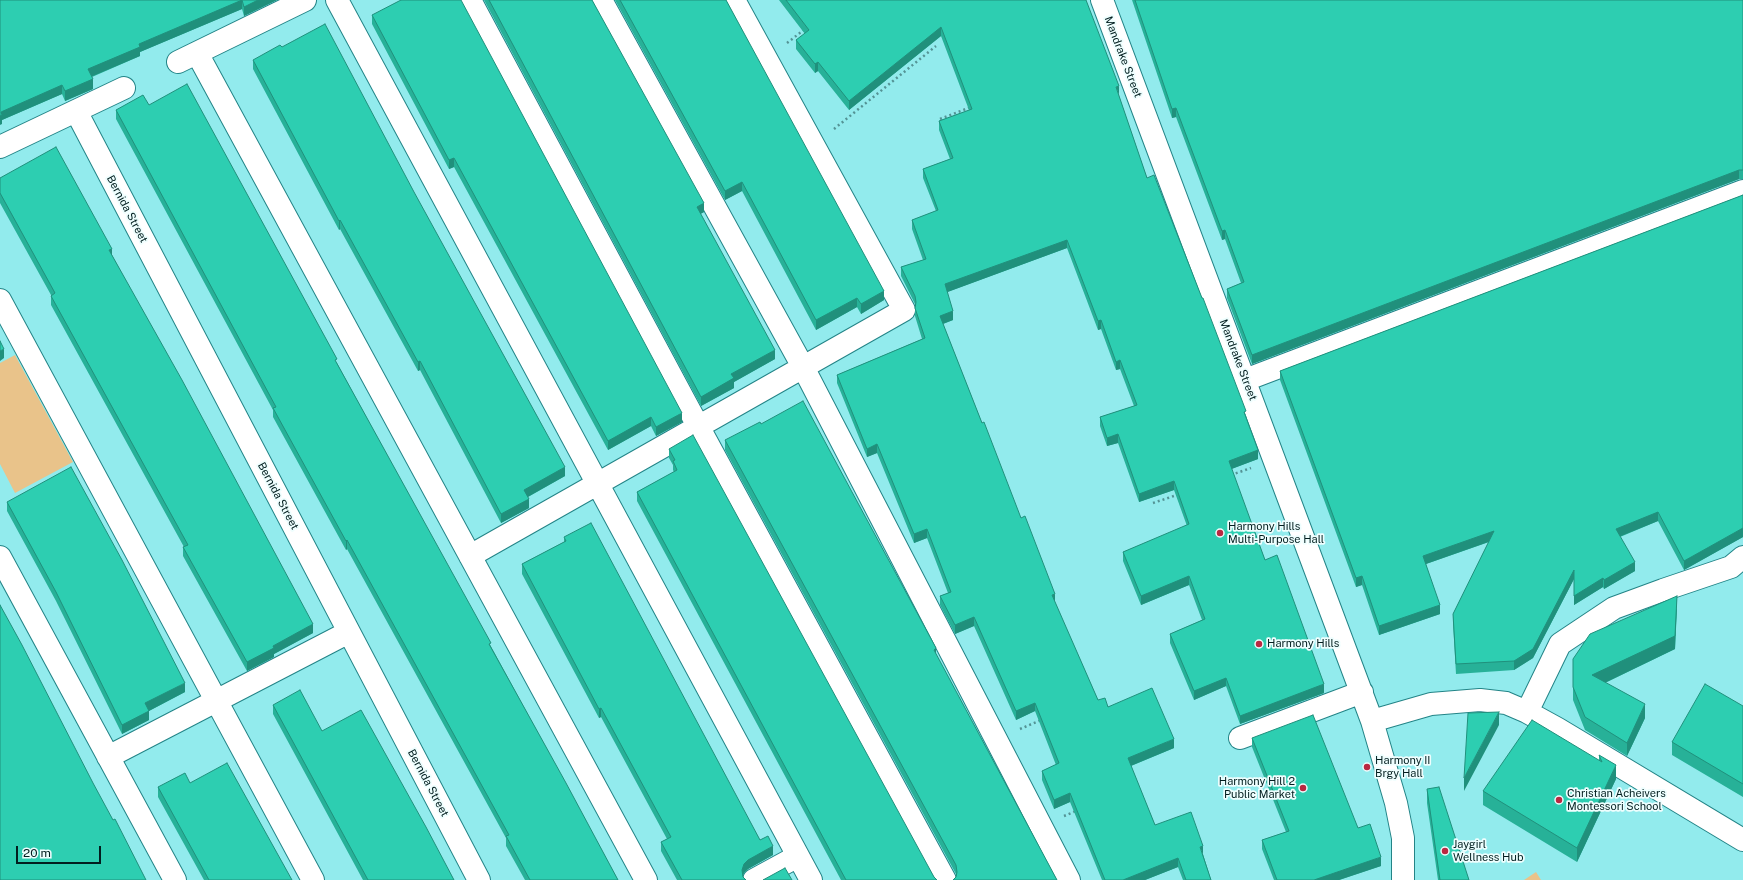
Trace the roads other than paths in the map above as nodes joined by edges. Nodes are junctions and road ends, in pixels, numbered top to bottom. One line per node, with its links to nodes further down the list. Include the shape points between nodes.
1 (305, 0): 16 (street, via 188,57)
2 (337, 0): 15 (street)
3 (470, 0): 14 (street)
4 (601, 0): 12 (street)
5 (734, 0): 12 (street, via 904,310)
6 (1102, 0): 13 (street, Mandrake Street)
7 (124, 88): 8 (street)
8 (76, 111): 9 (street); 19 (street, Bernida Street)
9 (0, 147)
10 (1743, 190): 13 (street)
11 (0, 300): 21 (street)
12 (803, 367): 14 (street); 35 (street)
13 (1245, 380): 20 (street, Mandrake Street)
14 (698, 426): 15 (street); 34 (street)
15 (598, 483): 16 (street); 27 (street)
16 (470, 556): 31 (street)
17 (0, 558): 25 (street)
18 (1739, 566): 22 (street, via 1614,608 1560,644)
19 (349, 632): 21 (street); 30 (street, Bernida Street)
20 (1362, 692): 23 (street, Mandrake Street); 24 (street)
21 (216, 700): 25 (street); 29 (street)
22 (1526, 712): 23 (street, via 1506,703 1458,701 1431,704); 26 (street)
23 (1372, 721): 36 (street, Mandrake Street, via 1396,803 1403,838)
24 (1240, 738)
25 (108, 757): 28 (street)
26 (1743, 840)
27 (798, 856): 32 (street); 33 (street)
28 (175, 880)
29 (313, 880)
30 (479, 880)
31 (646, 880)
32 (754, 880)
33 (811, 880)
34 (945, 880)
35 (1069, 880)
36 (1403, 880)

